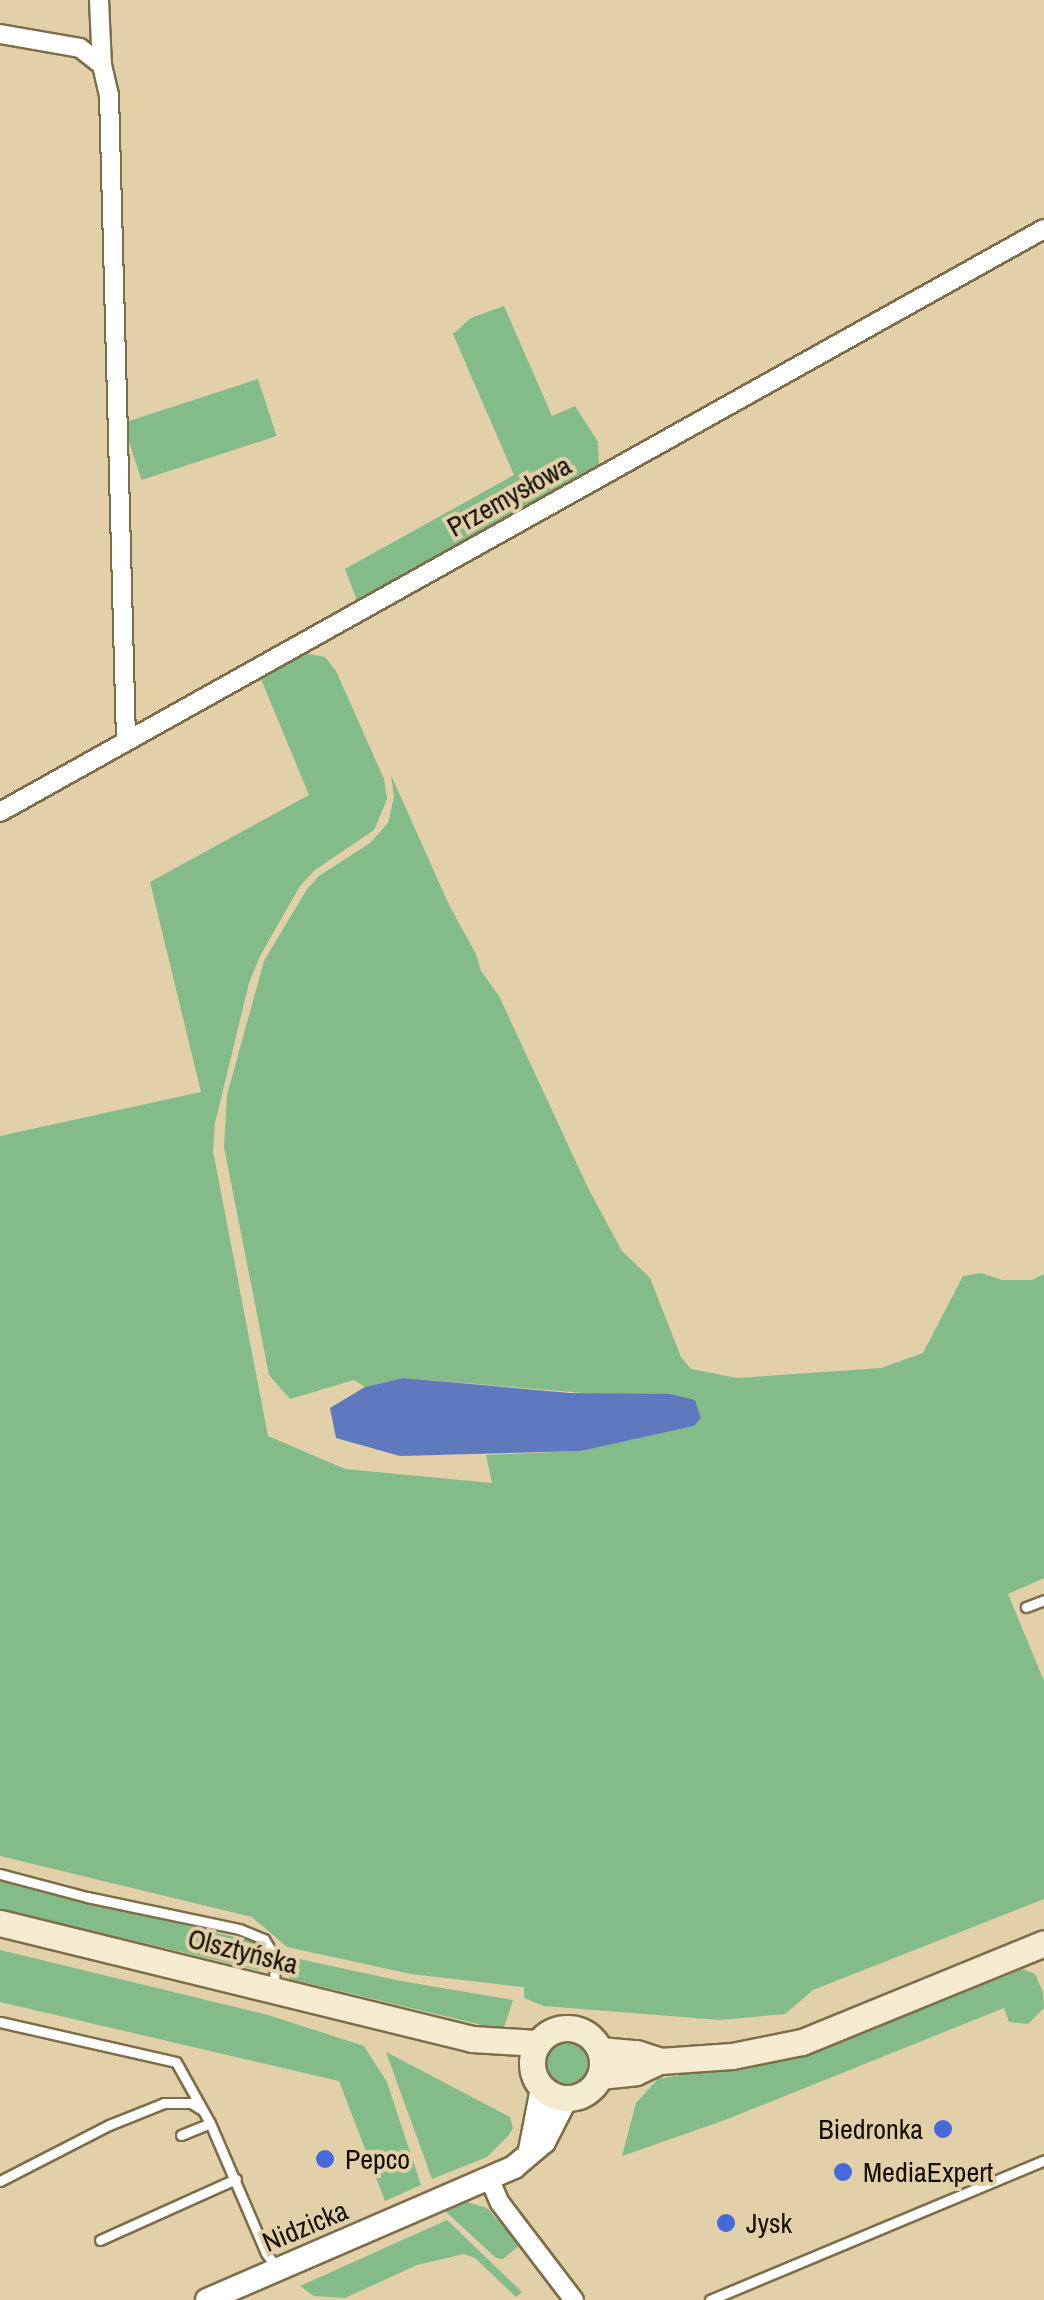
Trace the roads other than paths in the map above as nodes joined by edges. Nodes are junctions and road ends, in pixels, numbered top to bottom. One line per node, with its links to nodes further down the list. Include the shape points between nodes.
1 (100, 0): 3 (street)
2 (0, 34): 3 (street, via 80,48)
3 (102, 65): 5 (street, via 109,95)
4 (1044, 230): 5 (street, Przemysłowa)
5 (126, 738): 6 (street, Przemysłowa)
6 (0, 812)
7 (1044, 1600): 8 (lane)
8 (1026, 1607)
9 (0, 1874): 12 (lane, via 264,1939 275,1957)
10 (0, 1923): 12 (main road, Olsztyńska)
11 (1043, 1949): 15 (main road, via 802,2042 732,2056 660,2062 636,2053)
12 (274, 1989): 14 (main road, Olsztyńska, via 472,2039 501,2056)
13 (0, 2022): 18 (lane, via 168,2058 185,2074)
14 (534, 2053): 15 (main road, via 554,2030 576,2029); 16 (main road)
15 (600, 2063): 17 (main road, via 586,2093)
16 (542, 2088): 17 (main road); 21 (street)
17 (566, 2098): 21 (street, Nidzicka, via 551,2132)
18 (204, 2111): 19 (lane); 24 (lane, via 191,2103 164,2103)
19 (210, 2123): 20 (lane); 23 (lane)
20 (181, 2136)
21 (530, 2150): 25 (street, Nidzicka)
22 (1044, 2160): 30 (lane)
23 (236, 2179): 26 (lane); 27 (lane, via 251,2223)
24 (0, 2180)
25 (490, 2180): 27 (street, Nidzicka); 29 (street)
26 (100, 2240)
27 (279, 2270): 28 (street, Nidzicka)
28 (207, 2300)
29 (574, 2300)
30 (710, 2300)

